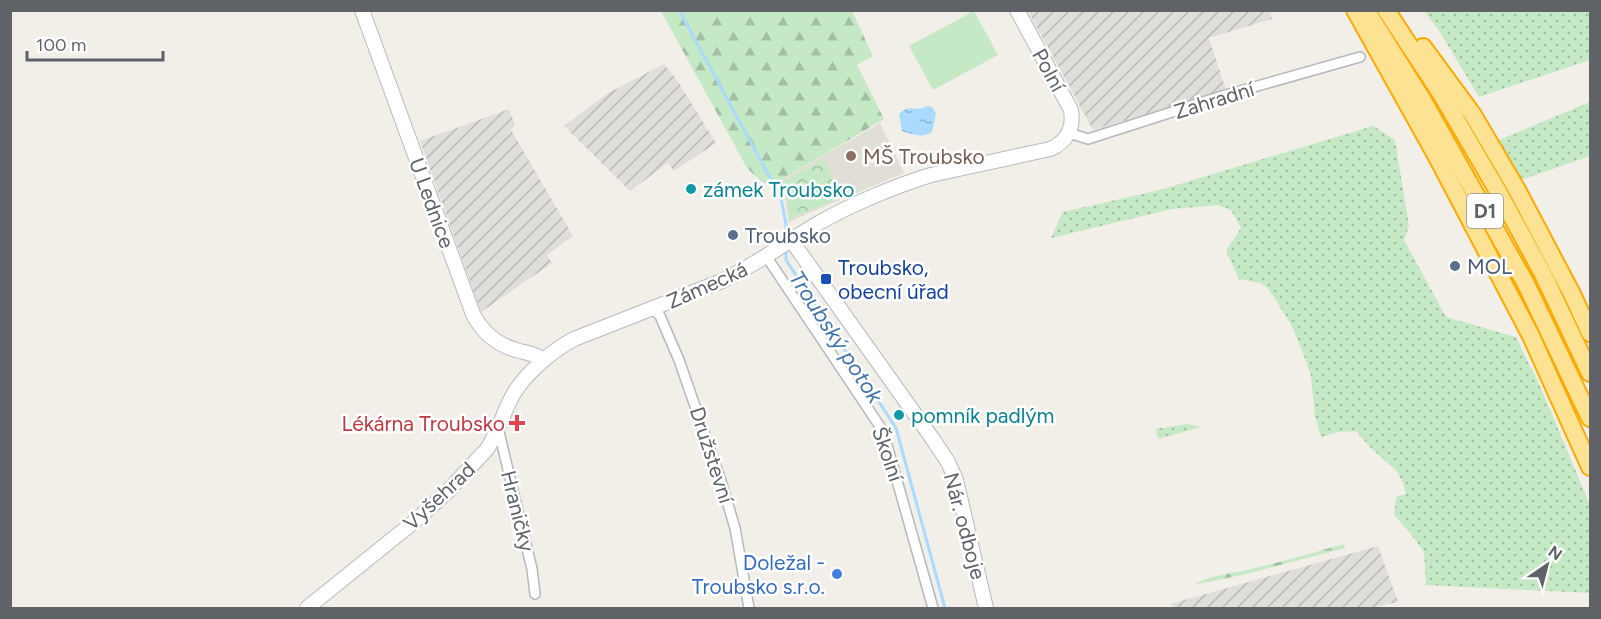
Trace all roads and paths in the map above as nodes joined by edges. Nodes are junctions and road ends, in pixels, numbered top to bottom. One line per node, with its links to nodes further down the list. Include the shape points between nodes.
1 (362, 10): 13 (street, U Lednice, via 473,314 487,334 502,344)
2 (1017, 10): 8 (street, Polní, via 1071,110)
3 (1355, 10): 17 (highway, via 1531,336)
4 (1366, 10): 15 (highway, D1, via 1422,99 1526,284)
5 (1386, 10): 14 (highway, D1, via 1499,193)
6 (1391, 10): 12 (highway, via 1473,115 1516,188)
7 (1360, 57): 8 (street, Zahradní, via 1088,139)
8 (1069, 133): 9 (street, Zámecká, via 1050,149 912,181 820,222)
9 (786, 244): 10 (street, Zámecká); 22 (street, Nár. odboje, via 948,462 956,480)
10 (766, 256): 11 (street, Zámecká, via 742,272); 21 (street, Školní, via 883,431)
11 (653, 309): 13 (street, Zámecká, via 574,339); 20 (street, Družstevní, via 660,316 679,360 721,481 735,528)
12 (1590, 333)
13 (543, 360): 16 (street, Vyšehrad, via 514,392)
14 (1590, 373)
15 (1590, 418)
16 (498, 428): 18 (street, Hraničky); 19 (street, Vyšehrad, via 487,449 447,492)
17 (1590, 467)
18 (535, 594)
19 (308, 609)
20 (749, 609)
21 (933, 609)
22 (986, 609)

